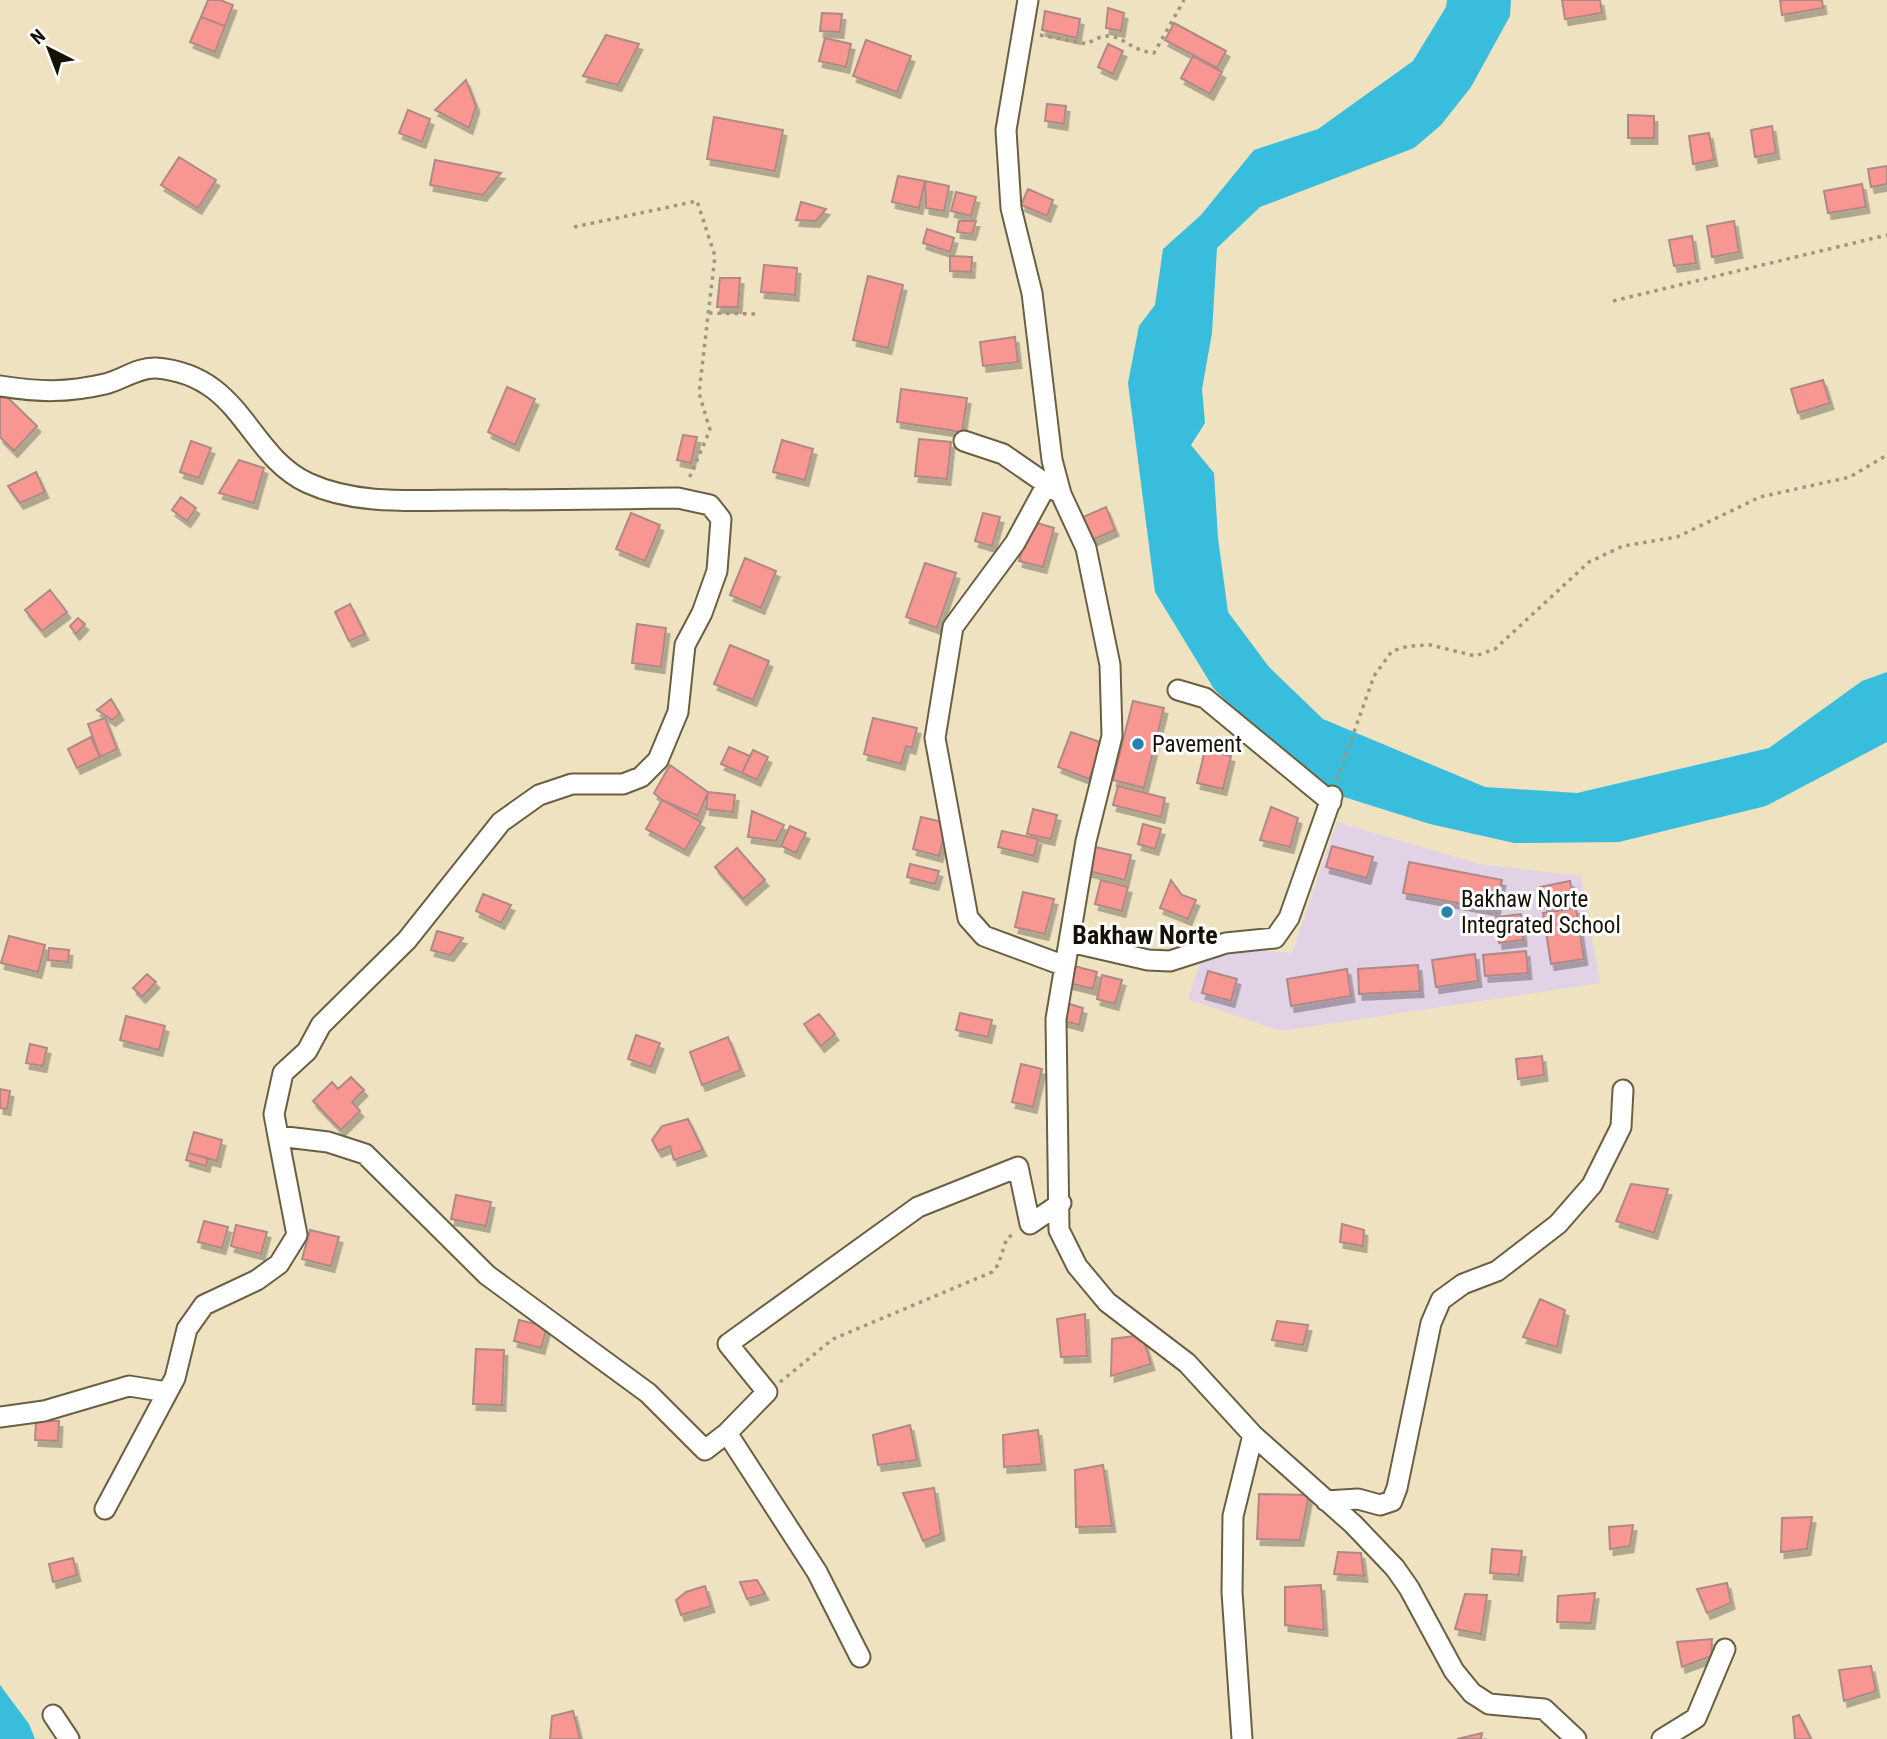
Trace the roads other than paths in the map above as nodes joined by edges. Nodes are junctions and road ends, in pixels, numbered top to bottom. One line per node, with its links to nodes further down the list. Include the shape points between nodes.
1 (1028, 0): 4 (street, via 1006,130 1011,208 1032,293)
2 (0, 386): 9 (street, via 49,393 108,383 155,368 204,381 241,413 284,470 310,484 372,500 678,498 710,505 721,519 717,571 685,645 678,712 658,760 641,777 623,785 572,784 540,795 501,822 407,940 321,1025 307,1051 283,1073 274,1114)
3 (964, 441): 4 (street, via 1003,454)
4 (1054, 489): 6 (street, via 1086,548 1111,665 1112,736 1086,841); 7 (street, via 953,627 935,738 968,918 984,936)
5 (1178, 690): 6 (street, via 1205,698 1333,794 1289,918 1275,939 1226,943 1170,961)
6 (1070, 943): 7 (street)
7 (1065, 966): 10 (street, via 1056,1019)
8 (1623, 1090): 15 (street, via 1621,1127 1592,1185 1558,1224 1497,1271 1464,1283 1441,1300 1431,1323 1392,1501 1380,1505 1358,1499)
9 (278, 1136): 11 (street, via 298,1235 279,1264 204,1305 187,1329); 13 (street, via 328,1142 365,1154 487,1275 648,1393 705,1450)
10 (1061, 1203): 13 (street, via 1030,1224 1018,1167 918,1207 729,1344 767,1392); 14 (street, via 1059,1230 1077,1266 1107,1302 1187,1363)
11 (167, 1392): 12 (street, via 129,1385 44,1411); 16 (street)
12 (0, 1417)
13 (727, 1433): 18 (street, via 817,1572)
14 (1253, 1435): 15 (street); 21 (street, via 1233,1516 1232,1592)
15 (1326, 1501): 22 (street, via 1395,1568 1454,1671 1472,1693 1489,1704 1544,1709)
16 (105, 1509)
17 (1725, 1649): 23 (street, via 1696,1718)
18 (860, 1657)
19 (53, 1715): 20 (street)
20 (69, 1739)
21 (1242, 1739)
22 (1576, 1739)
23 (1661, 1739)

